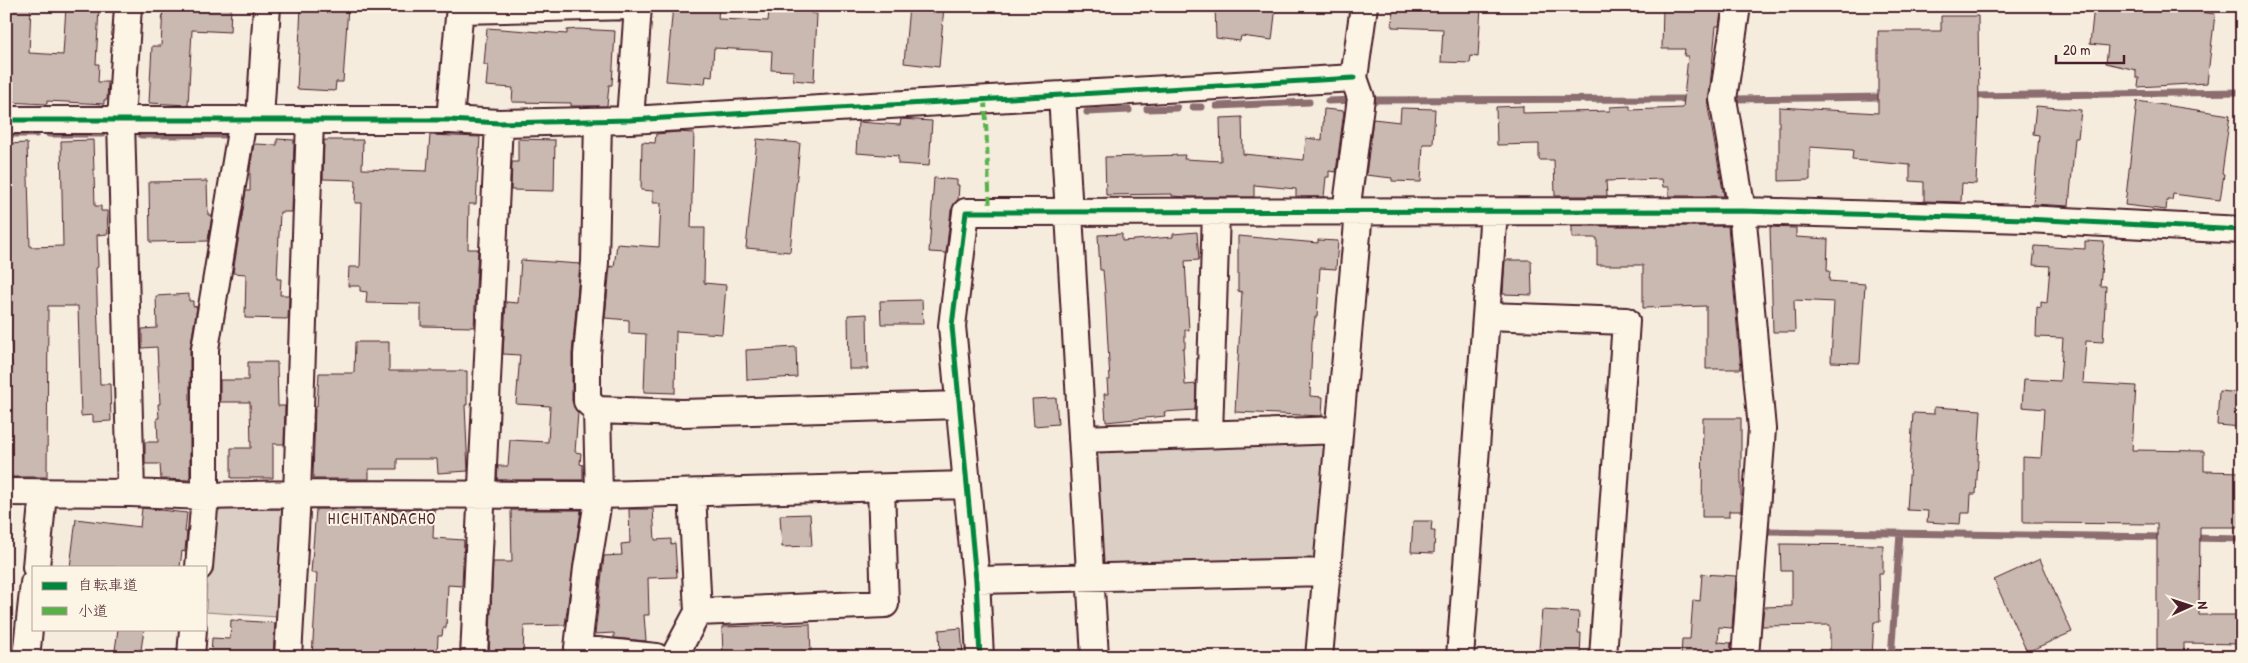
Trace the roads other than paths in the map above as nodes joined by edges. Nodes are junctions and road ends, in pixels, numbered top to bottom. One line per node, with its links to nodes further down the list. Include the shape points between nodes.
1 (128, 6): 15 (street)
2 (267, 6): 11 (street)
3 (633, 6): 7 (street)
4 (638, 6): 14 (street)
5 (1364, 6): 8 (street)
6 (1737, 6): 18 (street, via 1723,99)
7 (459, 8): 13 (street)
8 (1354, 78): 9 (street); 20 (street, via 1361,98)
9 (1062, 95): 14 (street); 22 (street)
10 (6, 120): 15 (street)
11 (252, 120): 12 (street); 15 (street); 39 (street, via 205,349)
12 (310, 120): 13 (street); 37 (street)
13 (450, 120): 17 (street)
14 (630, 120): 16 (street)
15 (121, 121): 35 (street)
16 (598, 121): 17 (street); 26 (street, via 595,262 587,356 587,401)
17 (499, 123): 36 (street)
18 (1742, 211): 21 (street); 23 (street); 60 (street, via 1762,429)
19 (1216, 212): 20 (street); 22 (street); 28 (street)
20 (1353, 212): 21 (street); 27 (street)
21 (1494, 212): 24 (street)
22 (1069, 213): 25 (street, via 966,212 952,326); 29 (street)
23 (2242, 230)
24 (1487, 316): 58 (street); 59 (street, via 1626,321)
25 (960, 405): 26 (street, via 682,413); 30 (street)
26 (597, 410): 38 (street)
27 (1339, 430): 28 (street); 42 (street)
28 (1210, 434): 29 (street)
29 (1082, 439): 43 (street)
30 (967, 485): 31 (street); 44 (street)
31 (881, 488): 33 (street); 46 (street, via 885,604)
32 (6, 492): 34 (street)
33 (692, 492): 38 (street); 46 (street)
34 (43, 493): 35 (street); 40 (street)
35 (131, 493): 39 (street)
36 (482, 493): 37 (street); 38 (street); 52 (street)
37 (297, 494): 39 (street); 51 (street)
38 (599, 495): 48 (street)
39 (205, 496): 41 (street)
40 (36, 566)
41 (199, 566)
42 (1326, 572): 43 (street); 57 (street)
43 (1090, 578): 44 (street); 56 (street)
44 (976, 580): 55 (street)
45 (32, 602): 49 (street)
46 (698, 612): 54 (street)
47 (193, 630): 50 (street)
48 (577, 653): 53 (street)
49 (26, 657)
50 (191, 657)
51 (288, 657)
52 (474, 657)
53 (656, 657)
54 (674, 657)
55 (980, 657)
56 (1095, 657)
57 (1319, 657)
58 (1460, 657)
59 (1603, 657)
60 (1745, 657)

